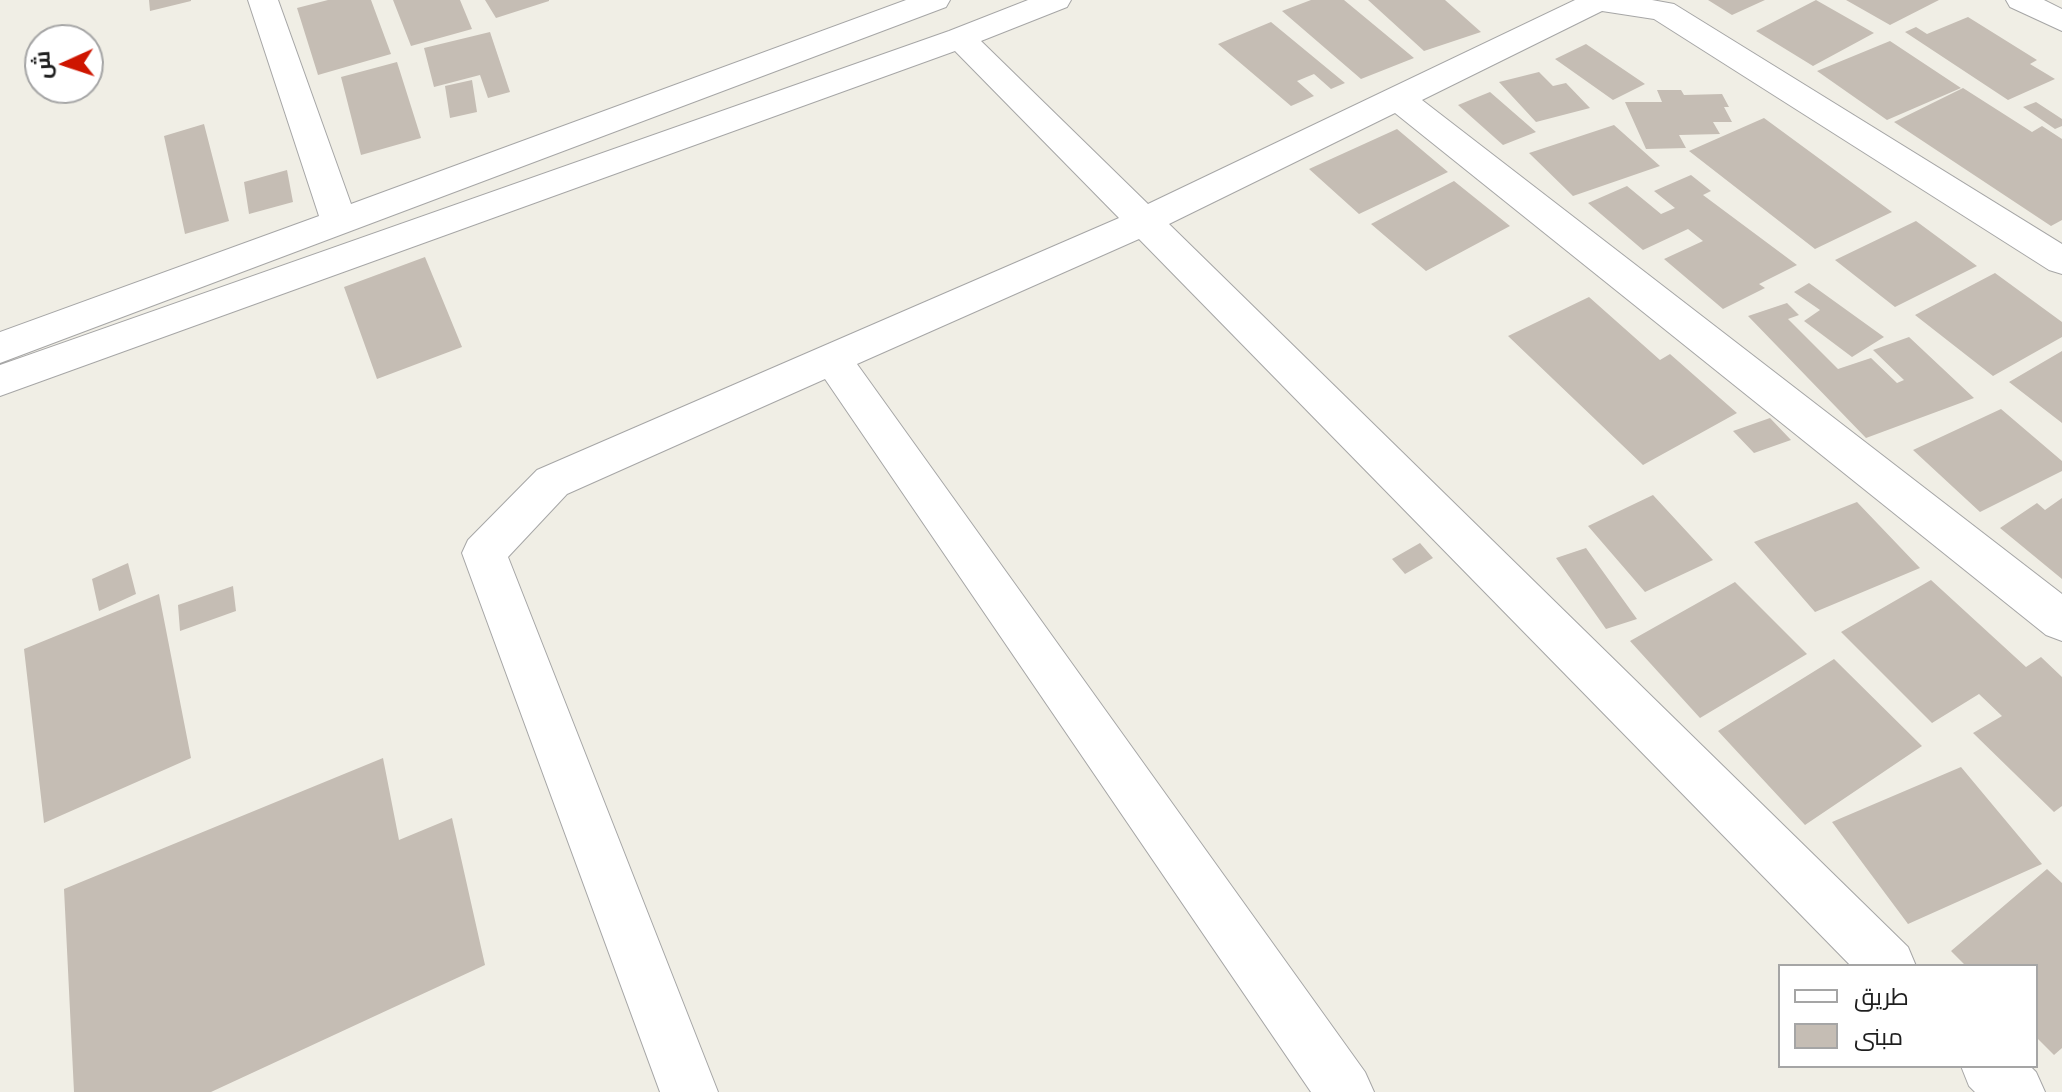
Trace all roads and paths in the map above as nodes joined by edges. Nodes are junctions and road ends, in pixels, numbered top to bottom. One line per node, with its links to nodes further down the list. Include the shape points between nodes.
1 (263, 0): 9 (street)
2 (935, 0): 9 (street)
3 (1056, 0): 7 (street)
4 (2021, 0): 6 (street)
5 (1592, 1): 8 (street); 11 (street, via 1663,11)
6 (2062, 22)
7 (960, 38): 10 (street); 14 (street)
8 (1398, 98): 10 (street); 15 (street)
9 (339, 222): 12 (street)
10 (1143, 222): 13 (street); 16 (street)
11 (2062, 261)
12 (0, 348)
13 (832, 359): 18 (street, via 552,482 484,553); 19 (street)
14 (0, 381)
15 (2062, 621)
16 (1887, 964)
17 (1991, 1068): 20 (street)
18 (689, 1092)
19 (1345, 1092)
20 (2016, 1092)

